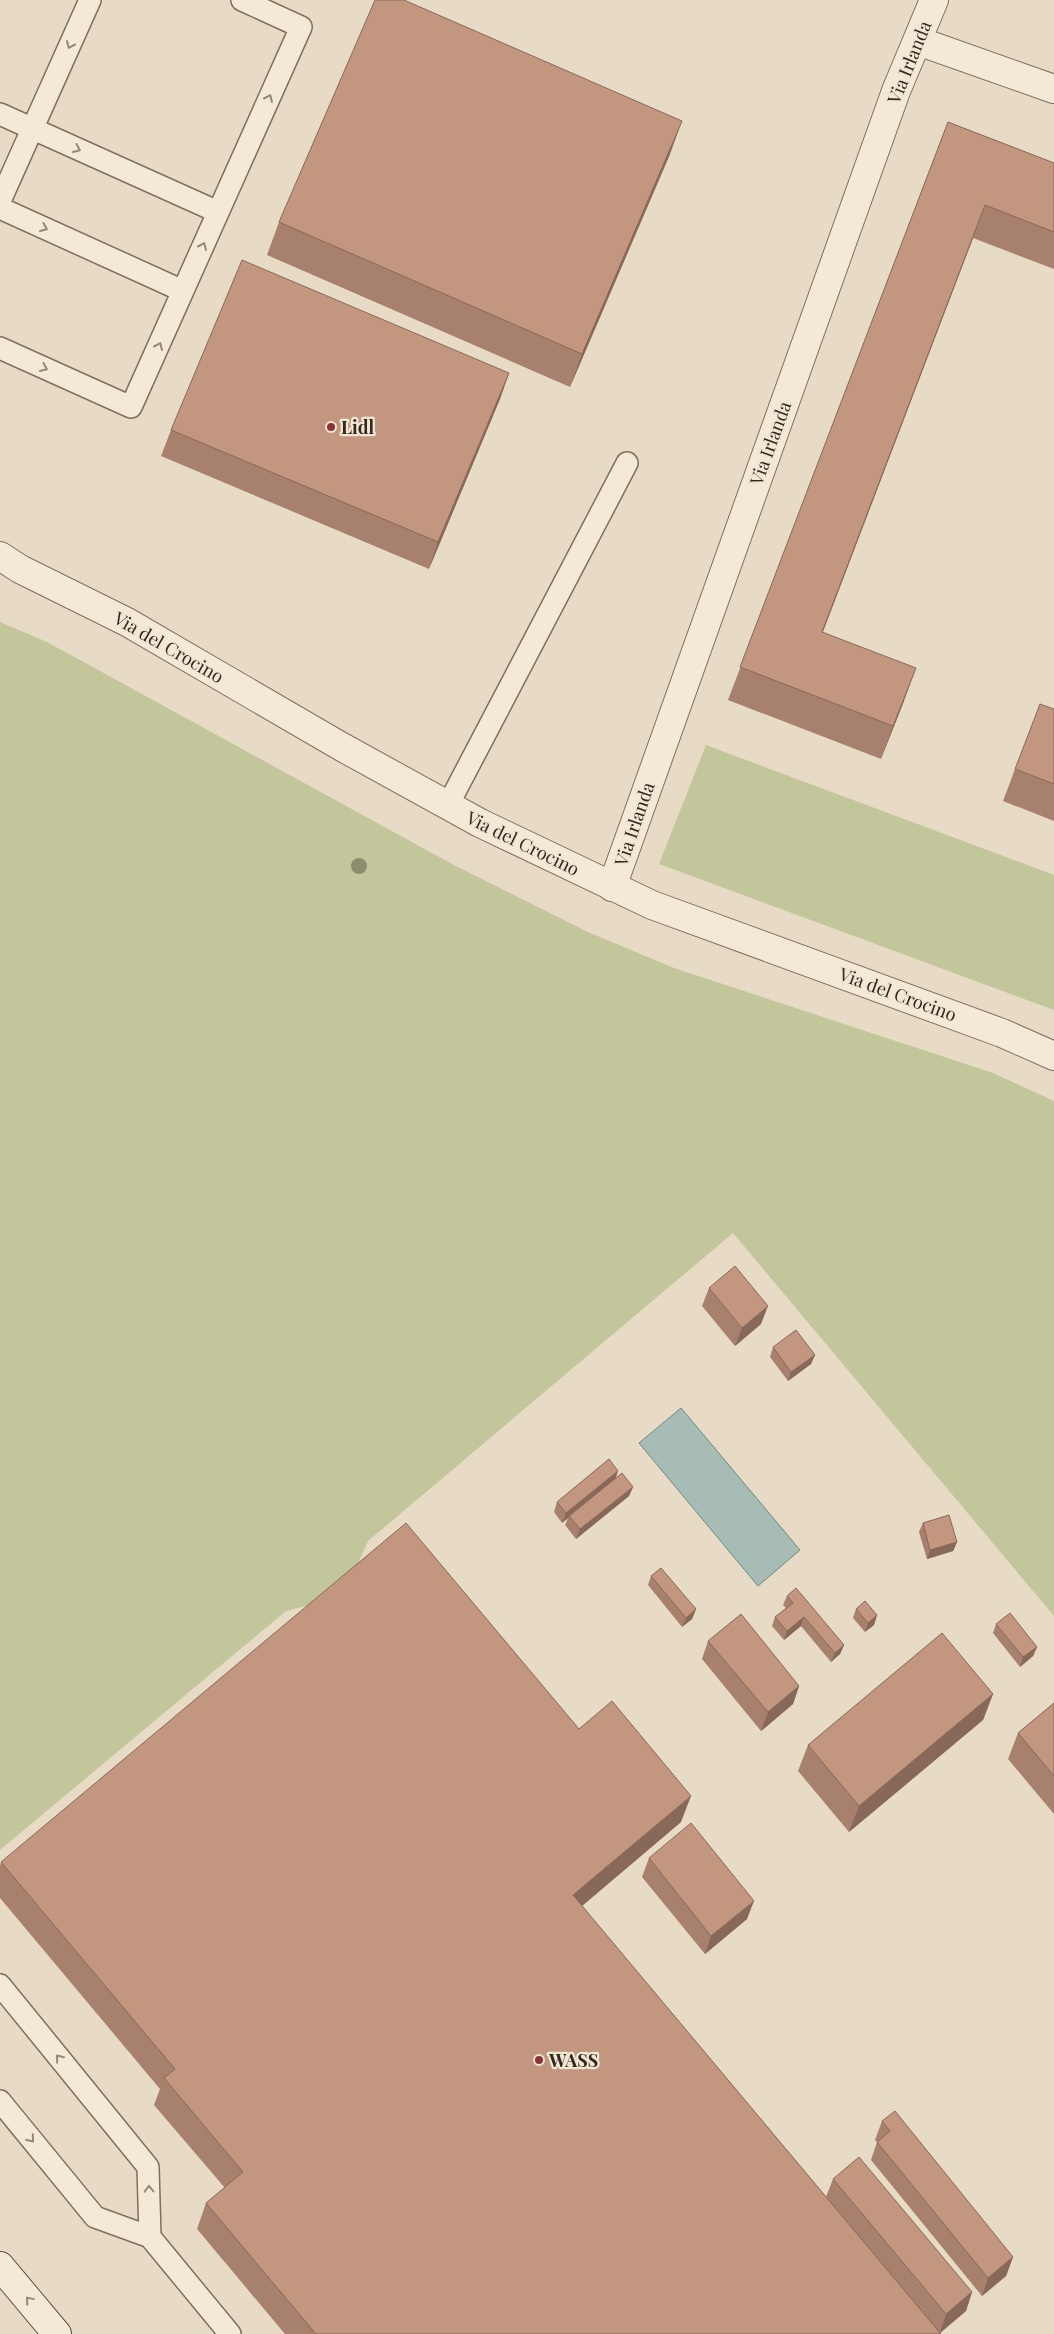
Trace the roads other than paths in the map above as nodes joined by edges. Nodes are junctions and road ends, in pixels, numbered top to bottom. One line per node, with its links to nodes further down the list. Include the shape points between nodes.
1 (90, 0): 7 (lane, one-way to 7)
2 (242, 0): 10 (lane, one-way to 2, via 301,27)
3 (934, 0): 4 (street, Via Irlanda)
4 (918, 41): 5 (street); 16 (street, Via Irlanda, via 896,91)
5 (1054, 89)
6 (0, 114): 7 (lane)
7 (32, 129): 8 (lane); 10 (lane, one-way to 10)
8 (0, 202)
9 (0, 208): 11 (lane, one-way to 11)
10 (218, 212): 11 (lane, one-way to 10)
11 (184, 291): 12 (lane, one-way to 11, via 131,407)
12 (0, 348)
13 (627, 463): 15 (lane)
14 (7, 564): 15 (street, Via del Crocino, via 127,622)
15 (448, 805): 16 (street, Via del Crocino, via 480,824)
16 (612, 887): 17 (street, Via del Crocino, via 652,905 1002,1033)
17 (1054, 1056)
18 (0, 1985): 20 (lane, one-way to 18, via 148,2167)
19 (0, 2101): 20 (lane, one-way to 20, via 95,2217)
20 (150, 2237): 23 (lane)
21 (0, 2266): 22 (street, one-way to 21)
22 (57, 2334)
23 (230, 2334)

